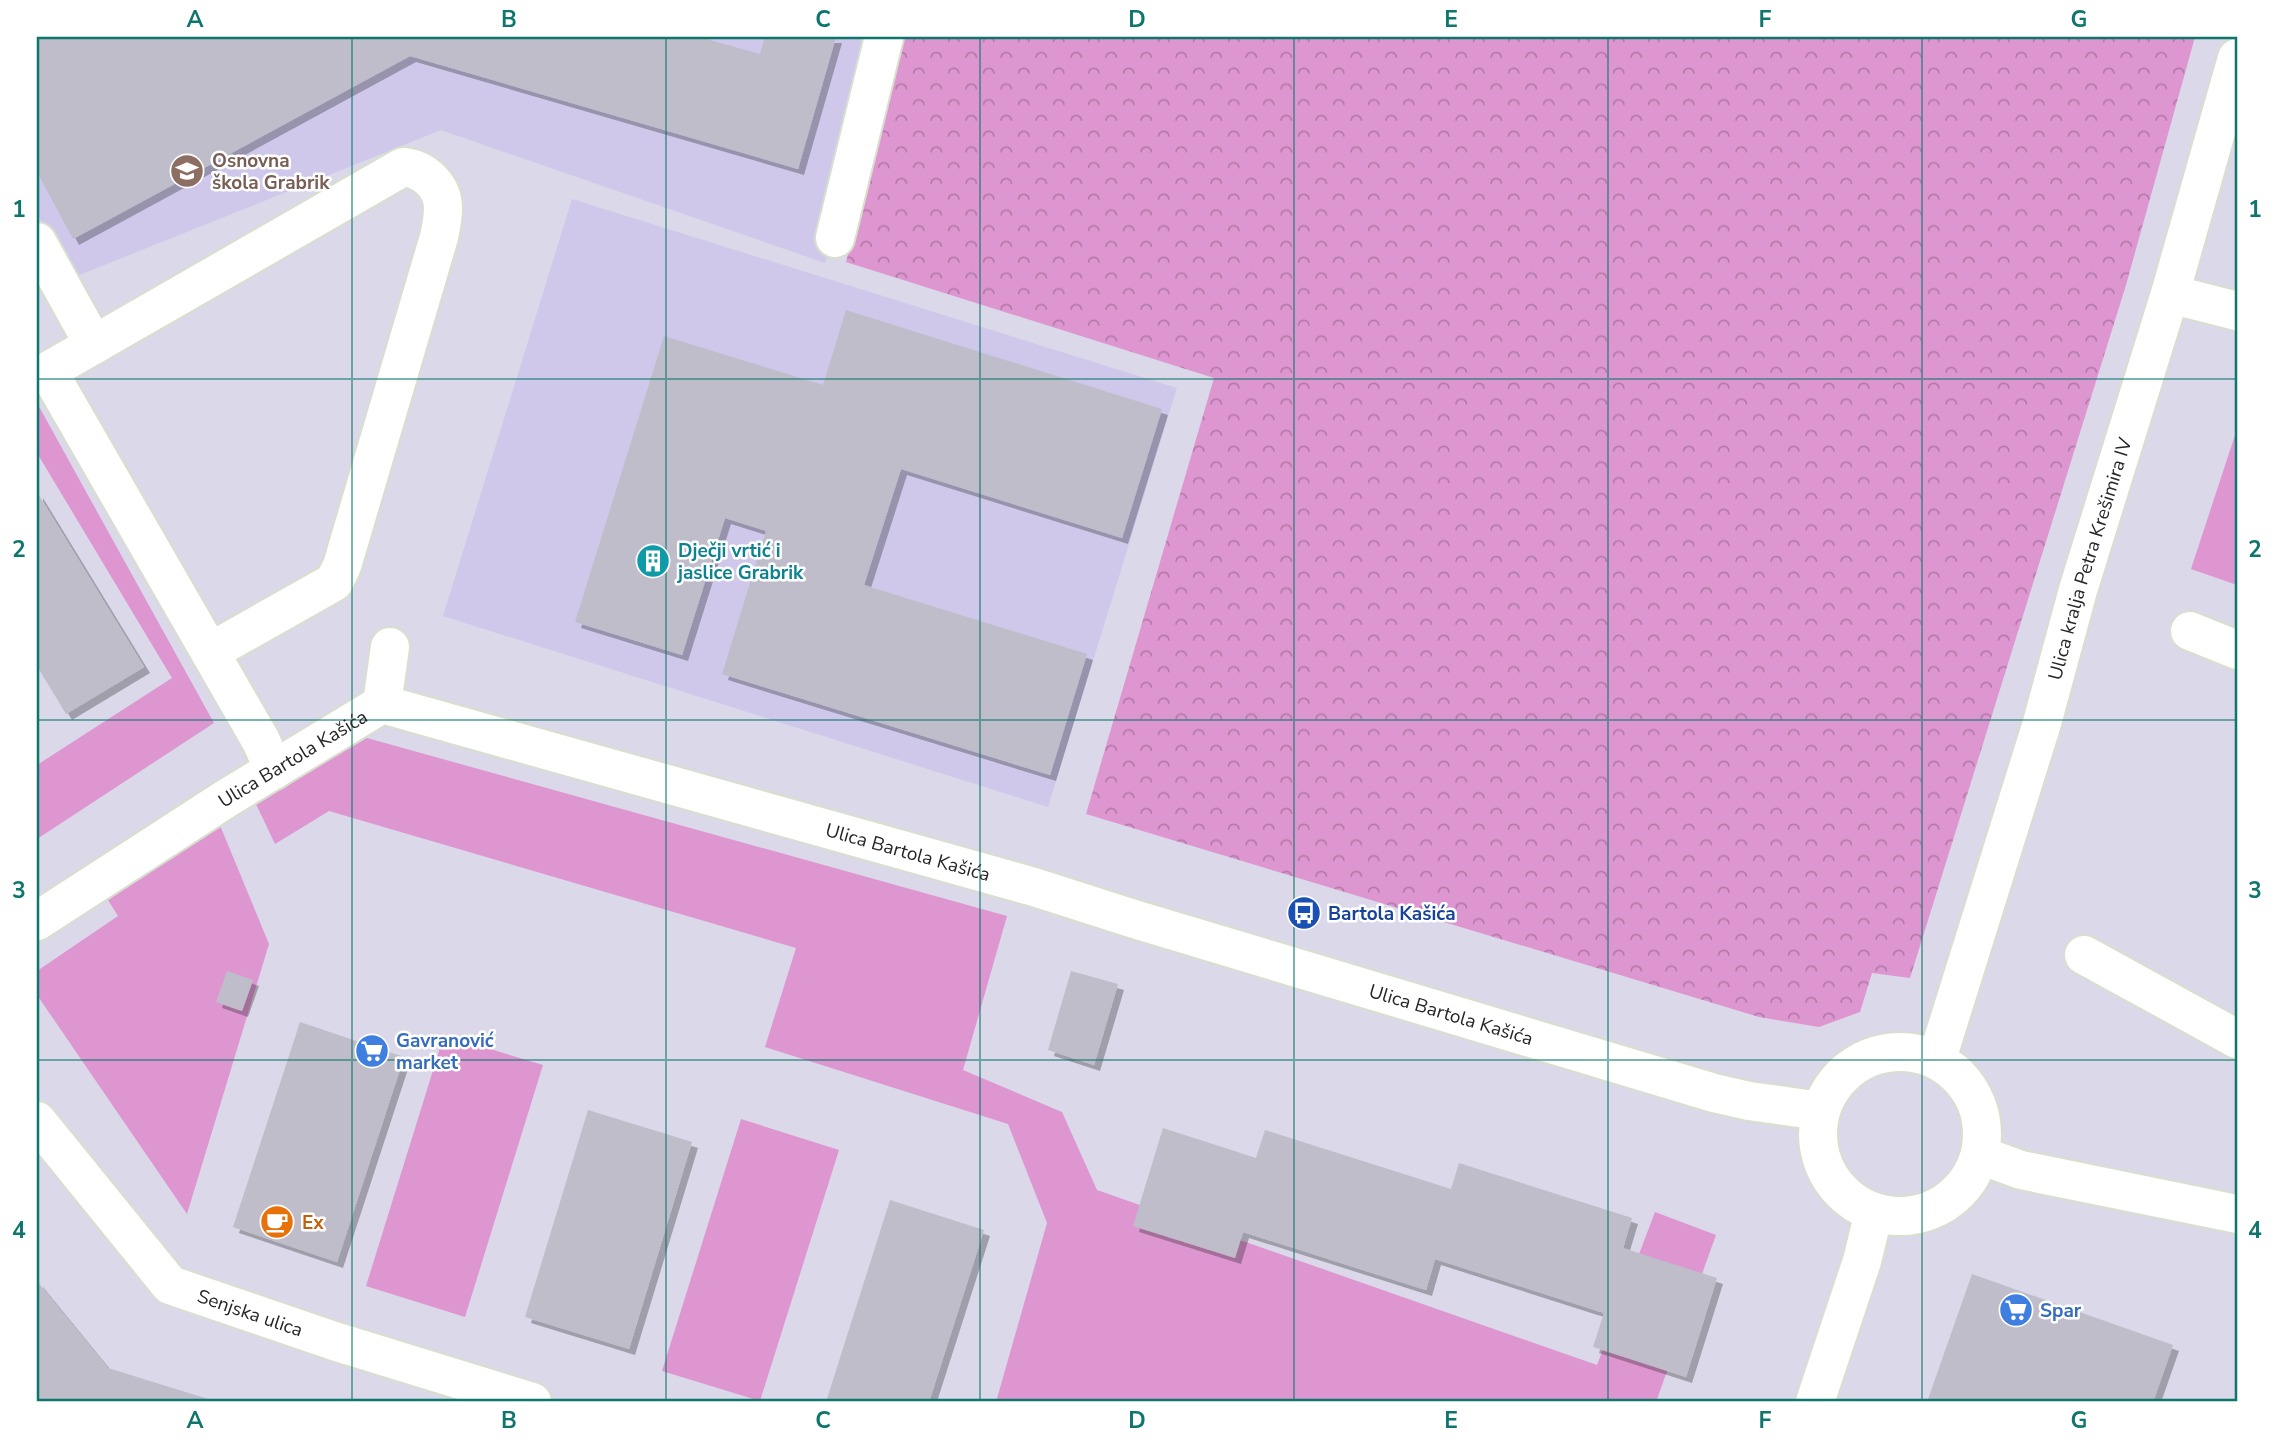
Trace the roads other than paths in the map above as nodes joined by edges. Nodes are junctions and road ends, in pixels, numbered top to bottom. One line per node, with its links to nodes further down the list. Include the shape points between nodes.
1 (884, 37): 3 (street)
2 (2237, 58): 5 (street, Ulica kralja Petra Krešimira IV)
3 (835, 238)
4 (37, 242): 7 (street)
5 (2170, 294): 6 (street); 18 (street, Ulica kralja Petra Krešimira IV)
6 (2237, 311)
7 (94, 345): 8 (street); 12 (street, via 403,167 415,168 433,181 443,205 439,237 342,566 334,582)
8 (43, 361): 12 (street)
9 (2190, 631): 11 (street)
10 (390, 646): 13 (street)
11 (2237, 650)
12 (210, 652): 14 (street)
13 (382, 704): 14 (street, Ulica Bartola Kašića); 19 (street, Ulica Bartola Kašića, via 1034,887 1714,1093)
14 (274, 769): 15 (street, Ulica Bartola Kašića)
15 (38, 918)
16 (2084, 955): 17 (street)
17 (2237, 1039)
18 (1937, 1059): 19 (street, via 1889,1051 1866,1058 1846,1071); 21 (street, via 1959,1076 1976,1099 1982,1127)
19 (1821, 1111): 22 (street, via 1818,1136 1834,1183 1852,1201)
20 (37, 1121): 24 (street, Senjska ulica, via 170,1284 334,1341)
21 (1980, 1155): 22 (street, via 1969,1180 1951,1199 1927,1212 1900,1216); 23 (street, via 2021,1170)
22 (1874, 1212): 25 (street)
23 (2237, 1214)
24 (533, 1402)
25 (1815, 1402)

